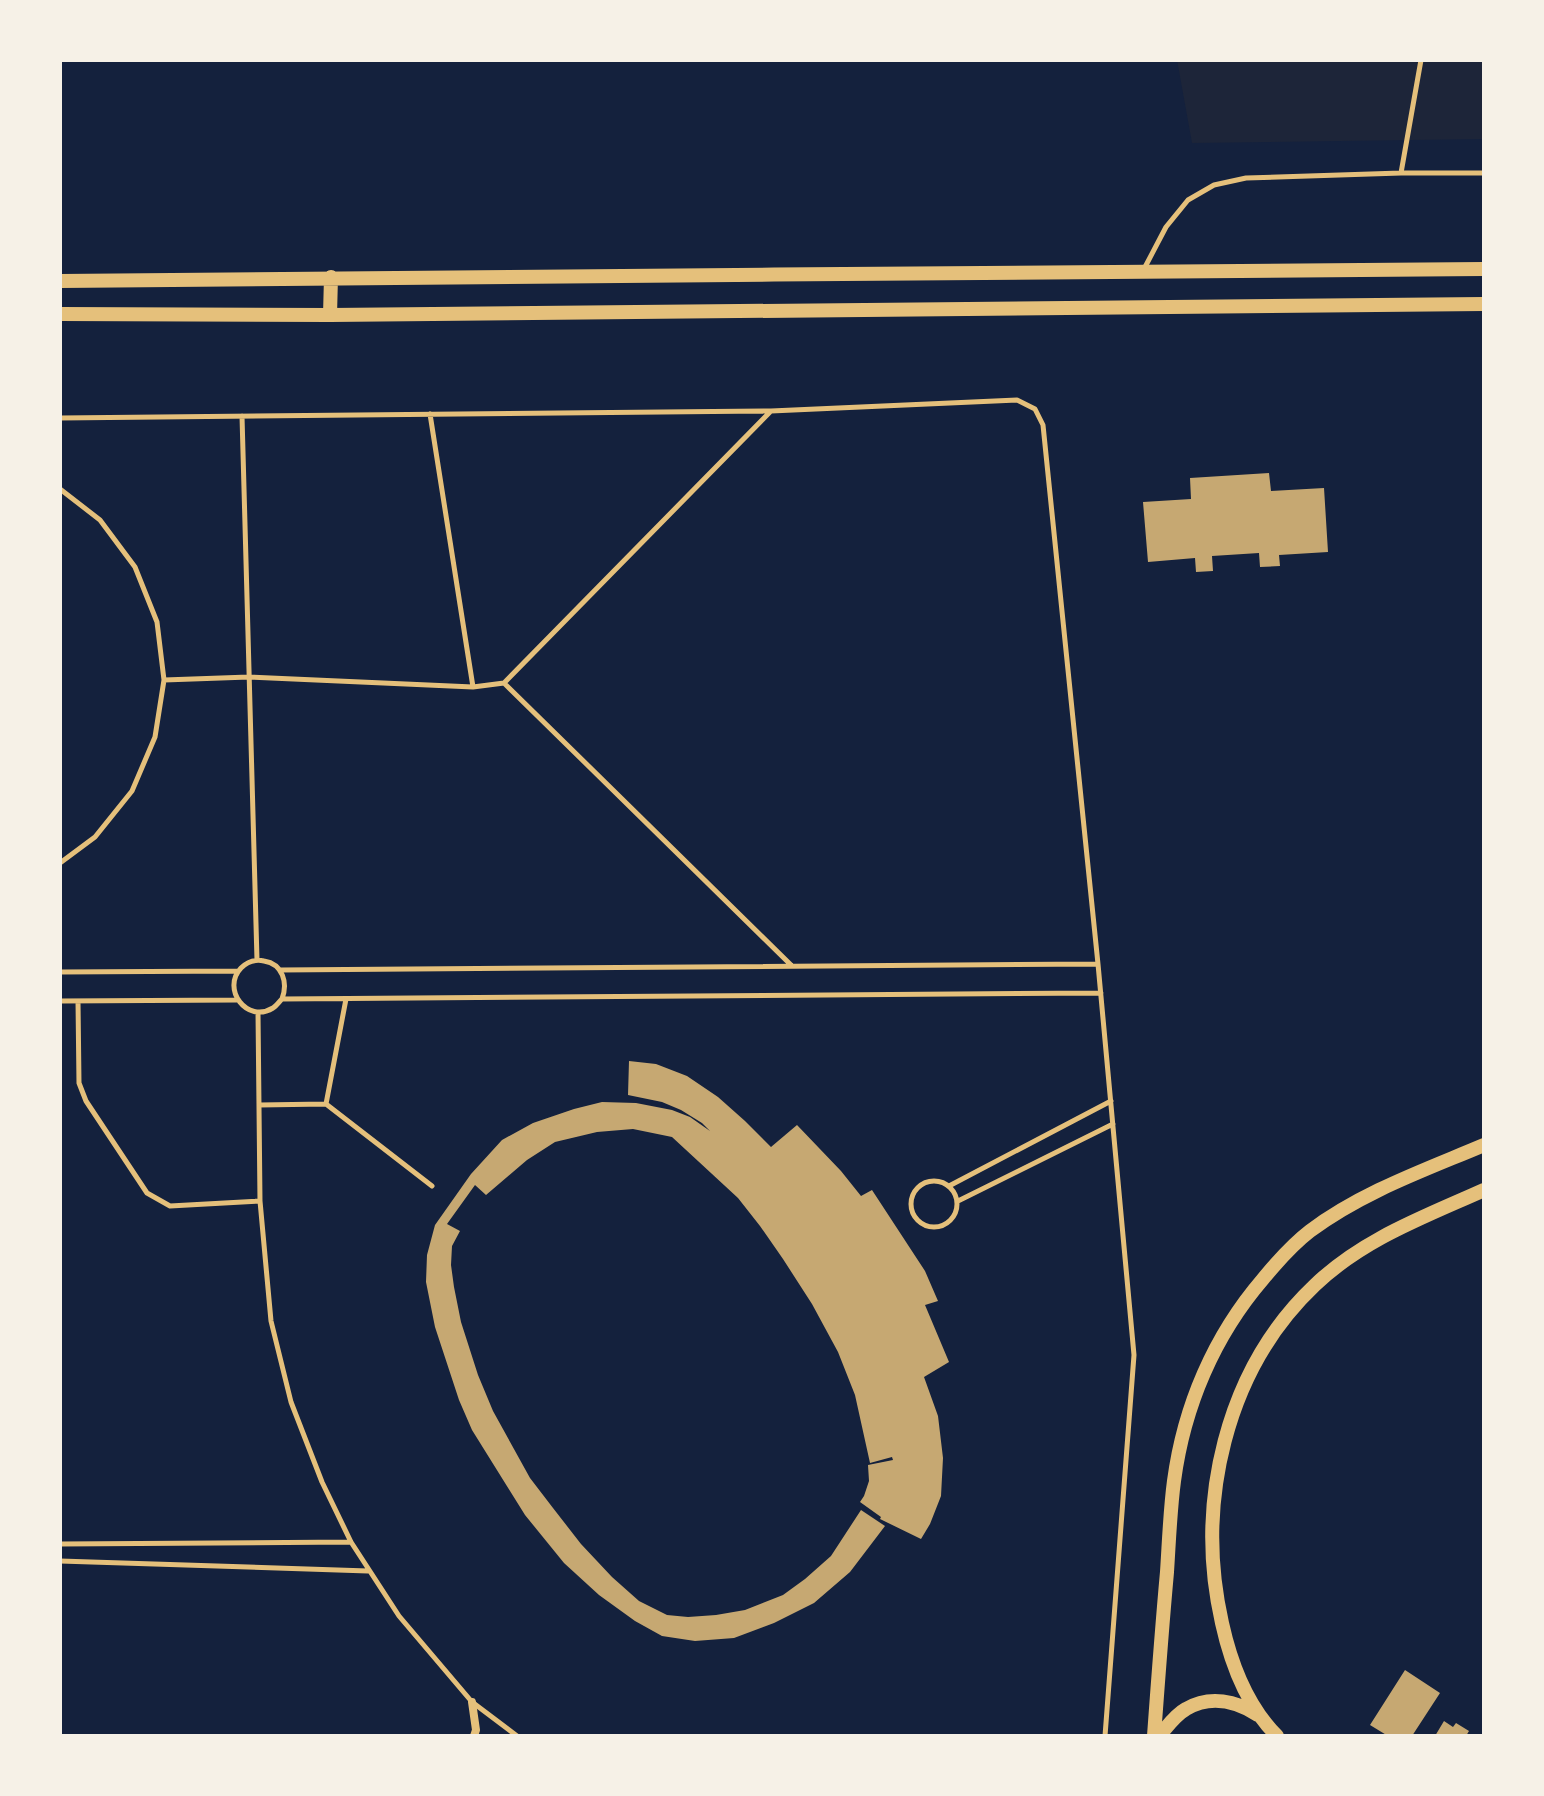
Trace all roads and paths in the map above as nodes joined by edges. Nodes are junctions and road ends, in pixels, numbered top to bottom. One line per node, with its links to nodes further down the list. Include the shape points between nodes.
1 (1421, 60): 2 (lane)
2 (1401, 173): 3 (lane); 5 (lane, via 1246,178 1214,185 1188,200 1166,227)
3 (1484, 173)
4 (1484, 269): 5 (main road)
5 (1142, 273): 6 (main road)
6 (331, 277): 7 (main road); 10 (main road)
7 (60, 281)
8 (1484, 304): 10 (main road)
9 (60, 314): 10 (main road)
10 (330, 315)
11 (771, 411): 12 (lane); 18 (lane); 22 (lane, via 1017,400 1035,409 1043,425)
12 (430, 414): 13 (lane); 19 (lane)
13 (242, 416): 14 (lane); 16 (lane)
14 (60, 418)
15 (60, 489): 17 (lane, via 100,520 135,567 157,622)
16 (249, 677): 17 (lane); 19 (lane); 21 (lane)
17 (164, 680): 20 (lane, via 155,737 132,791 95,837)
18 (504, 683): 19 (lane); 23 (lane)
19 (473, 687)
20 (60, 863)
21 (257, 960): 24 (lane); 25 (lane)
22 (1098, 964): 23 (lane); 27 (lane)
23 (791, 966): 24 (lane)
24 (280, 970): 28 (lane, via 285,982)
25 (238, 971): 26 (lane); 30 (lane, via 233,990)
26 (60, 972)
27 (1101, 993): 29 (lane); 34 (lane)
28 (282, 999): 29 (lane); 33 (lane)
29 (346, 999): 35 (lane)
30 (237, 1000): 32 (lane); 33 (lane)
31 (60, 1001): 32 (lane)
32 (78, 1001): 42 (lane, via 79,1083 147,1193 170,1206)
33 (258, 1012): 36 (lane)
34 (1111, 1101): 37 (lane); 40 (lane)
35 (326, 1104): 36 (lane); 39 (lane)
36 (259, 1105): 42 (lane)
37 (1113, 1124): 43 (lane); 52 (lane, via 1134,1355)
38 (1484, 1145): 53 (main road, via 1376,1192 1308,1232 1229,1323 1194,1397 1176,1467)
39 (432, 1186)
40 (949, 1186): 43 (lane); 43 (lane, via 941,1181 923,1183 911,1197 913,1215 936,1228 952,1219)
41 (1484, 1190): 49 (main road, via 1370,1242 1340,1262 1286,1317 1264,1348 1234,1410 1212,1513 1215,1595 1235,1671)
42 (260, 1201): 44 (lane, via 271,1321 291,1402)
43 (958, 1201)
44 (351, 1542): 45 (lane); 47 (lane)
45 (60, 1544)
46 (60, 1561): 47 (lane)
47 (368, 1571): 48 (lane)
48 (472, 1702): 50 (street); 51 (lane)
49 (1261, 1717): 53 (main road, via 1244,1706 1212,1701 1185,1709); 54 (main road)
50 (474, 1736)
51 (517, 1736)
52 (1105, 1736)
53 (1156, 1736)
54 (1277, 1736)

